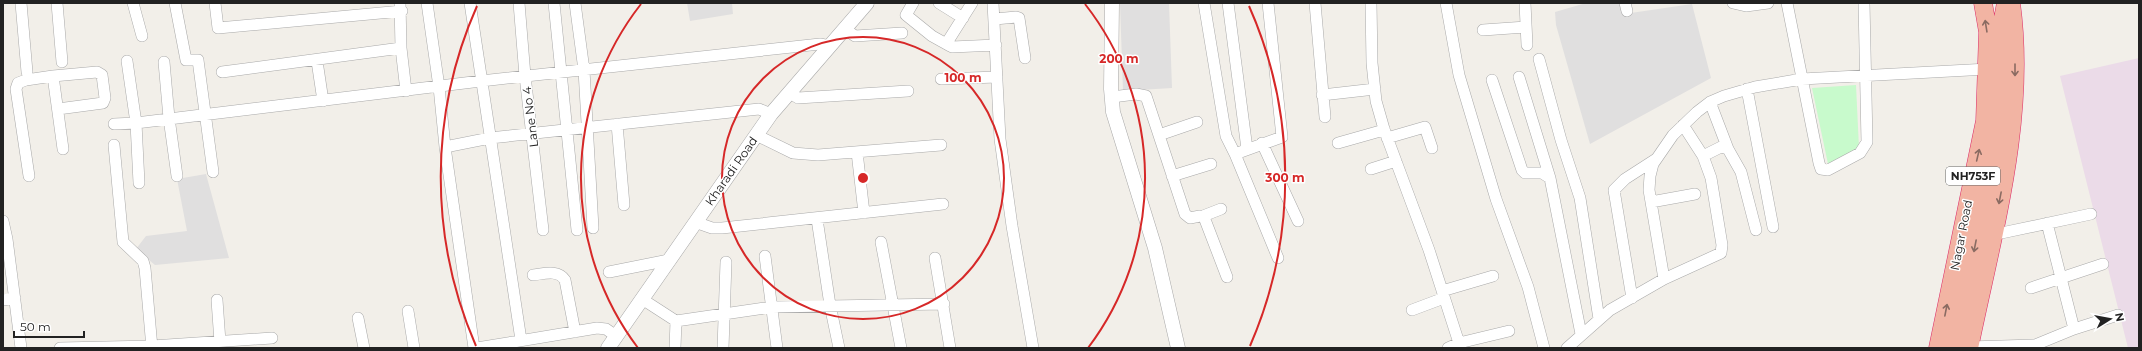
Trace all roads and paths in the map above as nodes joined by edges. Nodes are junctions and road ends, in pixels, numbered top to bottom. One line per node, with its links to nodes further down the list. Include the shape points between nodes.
1 (21, 3): 52 (street)
2 (57, 3): 48 (street)
3 (133, 3): 38 (street)
4 (175, 3): 76 (street, via 186,60 198,60)
5 (215, 3): 31 (street, via 218,28)
6 (428, 3): 64 (street)
7 (470, 3): 63 (street)
8 (519, 3): 57 (street, Lane No 4)
9 (554, 3): 54 (street)
10 (575, 3): 51 (street)
11 (867, 3): 35 (street, Kharadi Road)
12 (913, 3): 42 (street, via 906,15 932,36)
13 (939, 3): 32 (street)
14 (972, 3): 32 (street)
15 (993, 3): 33 (street)
16 (1112, 3): 71 (street)
17 (1204, 3): 101 (street, via 1221,114 1226,136)
18 (1228, 3): 98 (street)
19 (1268, 3): 91 (street, via 1282,137)
20 (1315, 3): 70 (street)
21 (1371, 3): 65 (street)
22 (1446, 3): 191 (street, via 1459,75 1496,200 1528,287)
23 (1525, 3): 34 (street)
24 (1733, 3): 25 (street, via 1746,6)
25 (1768, 3)
26 (1787, 3): 61 (street)
27 (1864, 3): 55 (street)
28 (1983, 3): 50 (highway, Nagar Road / NH753F, one-way to 28, via 1988,32)
29 (2006, 3): 194 (highway, one-way to 194, via 1999,41 2000,91 1994,146)
30 (2011, 3): 131 (highway, NH753F, one-way to 131, via 2015,74 2013,123)
31 (401, 7): 43 (street)
32 (962, 18): 42 (street, via 948,41)
33 (995, 19): 39 (street); 44 (street, via 1019,18)
34 (1526, 27): 36 (street); 40 (street)
35 (845, 29): 37 (street, via 855,36); 41 (street, Kharadi Road)
36 (1483, 30)
37 (902, 34)
38 (142, 36)
39 (996, 45): 42 (street); 58 (street)
40 (1527, 45)
41 (830, 46): 51 (street, via 820,44); 69 (street, Kharadi Road)
42 (950, 46)
43 (401, 48): 47 (street); 67 (street)
44 (1025, 58)
45 (1539, 59): 162 (street, via 1580,198)
46 (127, 61): 80 (street)
47 (317, 61): 53 (street); 72 (street)
48 (62, 62)
49 (164, 62): 78 (street)
50 (1988, 69): 55 (street); 193 (highway, Nagar Road / NH753F, one-way to 50, via 1985,121)
51 (584, 70): 54 (street); 84 (street)
52 (27, 72)
53 (222, 72)
54 (561, 72): 57 (street); 85 (street)
55 (1866, 74): 61 (street); 61 (street, via 1864,149 1828,170 1821,169 1819,163)
56 (53, 76): 74 (street); 74 (street, via 97,72 102,75 105,98 103,103); 108 (street, via 26,80 18,83 16,89)
57 (525, 76): 63 (street); 86 (street, Lane No 4)
58 (997, 77): 60 (street); 188 (street, via 998,116 1006,189)
59 (1519, 77): 111 (street)
60 (941, 79)
61 (1802, 79): 66 (street)
62 (1492, 80): 111 (street, via 1522,170 1524,173 1542,173)
63 (481, 81): 64 (street); 90 (street)
64 (439, 87): 67 (street); 95 (street)
65 (1375, 89): 70 (street); 87 (street)
66 (1747, 89): 73 (street); 126 (street)
67 (406, 91): 72 (street)
68 (908, 91): 69 (street, via 798,98)
69 (790, 93): 75 (street, Kharadi Road)
70 (1322, 95): 77 (street)
71 (1112, 97): 89 (street, via 1136,94 1146,96); 189 (street, via 1113,112 1155,248)
72 (323, 101): 76 (street)
73 (1710, 102): 83 (street); 99 (street)
74 (58, 109): 97 (street)
75 (772, 114): 82 (street, via 759,109); 88 (street, Kharadi Road)
76 (206, 115): 78 (street); 107 (street)
77 (1325, 117)
78 (169, 118): 80 (street); 109 (street)
79 (1197, 122): 89 (street)
80 (136, 123): 81 (street); 112 (street)
81 (114, 124)
82 (617, 124): 84 (street); 116 (street)
83 (1683, 125): 102 (street); 103 (street)
84 (588, 127): 85 (street); 127 (street)
85 (567, 130): 86 (street); 129 (street)
86 (532, 134): 90 (street); 128 (street, Lane No 4)
87 (1386, 134): 92 (street); 96 (street, via 1425,127); 104 (street)
88 (756, 135): 100 (street, via 793,153 818,155); 124 (street, Kharadi Road)
89 (1159, 135): 110 (street)
90 (490, 138): 95 (street); 170 (street)
91 (1262, 143): 98 (street); 123 (street)
92 (1338, 144)
93 (114, 145): 174 (street, via 123,242 143,261 145,268)
94 (941, 145): 100 (street)
95 (444, 147): 180 (street)
96 (1432, 148)
97 (63, 149)
98 (1247, 149): 101 (street)
99 (1728, 149): 102 (street, via 1721,147); 130 (street, via 1743,178)
100 (857, 152): 118 (street)
101 (1235, 154): 136 (street)
102 (1703, 156): 145 (street, via 1711,178 1723,250)
103 (1656, 159): 114 (street, via 1650,176); 149 (street, via 1625,179 1614,190)
104 (1396, 161): 106 (street); 147 (street)
105 (1211, 164): 110 (street)
106 (1371, 169)
107 (213, 172)
108 (29, 176)
109 (177, 176)
110 (1172, 176): 120 (street, via 1185,214 1190,218)
111 (1550, 178): 167 (street)
112 (139, 183)
113 (1695, 194): 114 (street)
114 (1651, 202): 145 (street)
115 (943, 204): 118 (street)
116 (624, 206)
117 (1221, 208): 120 (street)
118 (864, 213): 121 (street)
119 (2092, 214): 125 (street)
120 (1203, 216): 143 (street)
121 (817, 218): 124 (street, via 722,228 712,228); 155 (street)
122 (3, 221): 132 (street)
123 (1298, 221)
124 (695, 222): 137 (street, Kharadi Road)
125 (2047, 223): 131 (street); 144 (street)
126 (1773, 227)
127 (593, 228)
128 (543, 230)
129 (577, 230)
130 (1756, 230)
131 (1992, 235): 194 (highway, NH753F)
132 (5, 239): 148 (street)
133 (881, 242): 153 (street)
134 (765, 256): 156 (street)
135 (935, 258): 154 (street)
136 (1278, 258)
137 (669, 260): 140 (street); 150 (street, Kharadi Road)
138 (726, 262): 159 (street)
139 (2103, 264): 144 (street)
140 (609, 272)
141 (533, 275): 166 (street, via 554,273 563,276)
142 (1493, 276): 147 (street)
143 (1227, 277)
144 (2061, 277): 146 (street); 164 (street)
145 (1664, 279): 149 (street)
146 (2031, 288)
147 (1443, 295): 157 (street); 172 (street)
148 (15, 298): 151 (street); 175 (street)
149 (1632, 298): 162 (street)
150 (642, 299): 163 (street); 168 (street, Kharadi Road)
151 (3, 300)
152 (217, 300): 171 (street)
153 (894, 304): 154 (street); 155 (street); 186 (street)
154 (944, 304): 187 (street)
155 (830, 305): 156 (street); 185 (street)
156 (772, 307): 159 (street); 184 (street)
157 (1412, 310)
158 (408, 311): 179 (street)
159 (724, 314): 163 (street); 183 (street)
160 (2118, 315): 164 (street)
161 (358, 318): 178 (street)
162 (1599, 319): 167 (street)
163 (676, 321): 182 (street)
164 (2074, 329): 173 (street)
165 (1509, 331): 172 (street)
166 (575, 332): 168 (street, via 597,328 606,329); 170 (street)
167 (1581, 334): 192 (street)
168 (616, 336): 181 (street, Kharadi Road)
169 (272, 338): 171 (street)
170 (521, 340): 180 (street)
171 (220, 342): 174 (street)
172 (1459, 343): 190 (street)
173 (2036, 346): 194 (street)
174 (152, 347): 177 (street)
175 (21, 348)
176 (60, 348): 177 (street)
177 (67, 348)
178 (364, 348)
179 (414, 348)
180 (476, 348)
181 (608, 348)
182 (675, 348)
183 (723, 348)
184 (777, 348)
185 (839, 348)
186 (901, 348)
187 (950, 348)
188 (1033, 348)
189 (1178, 348)
190 (1448, 348)
191 (1544, 348)
192 (1567, 348)
193 (1938, 348)
194 (1964, 348)

